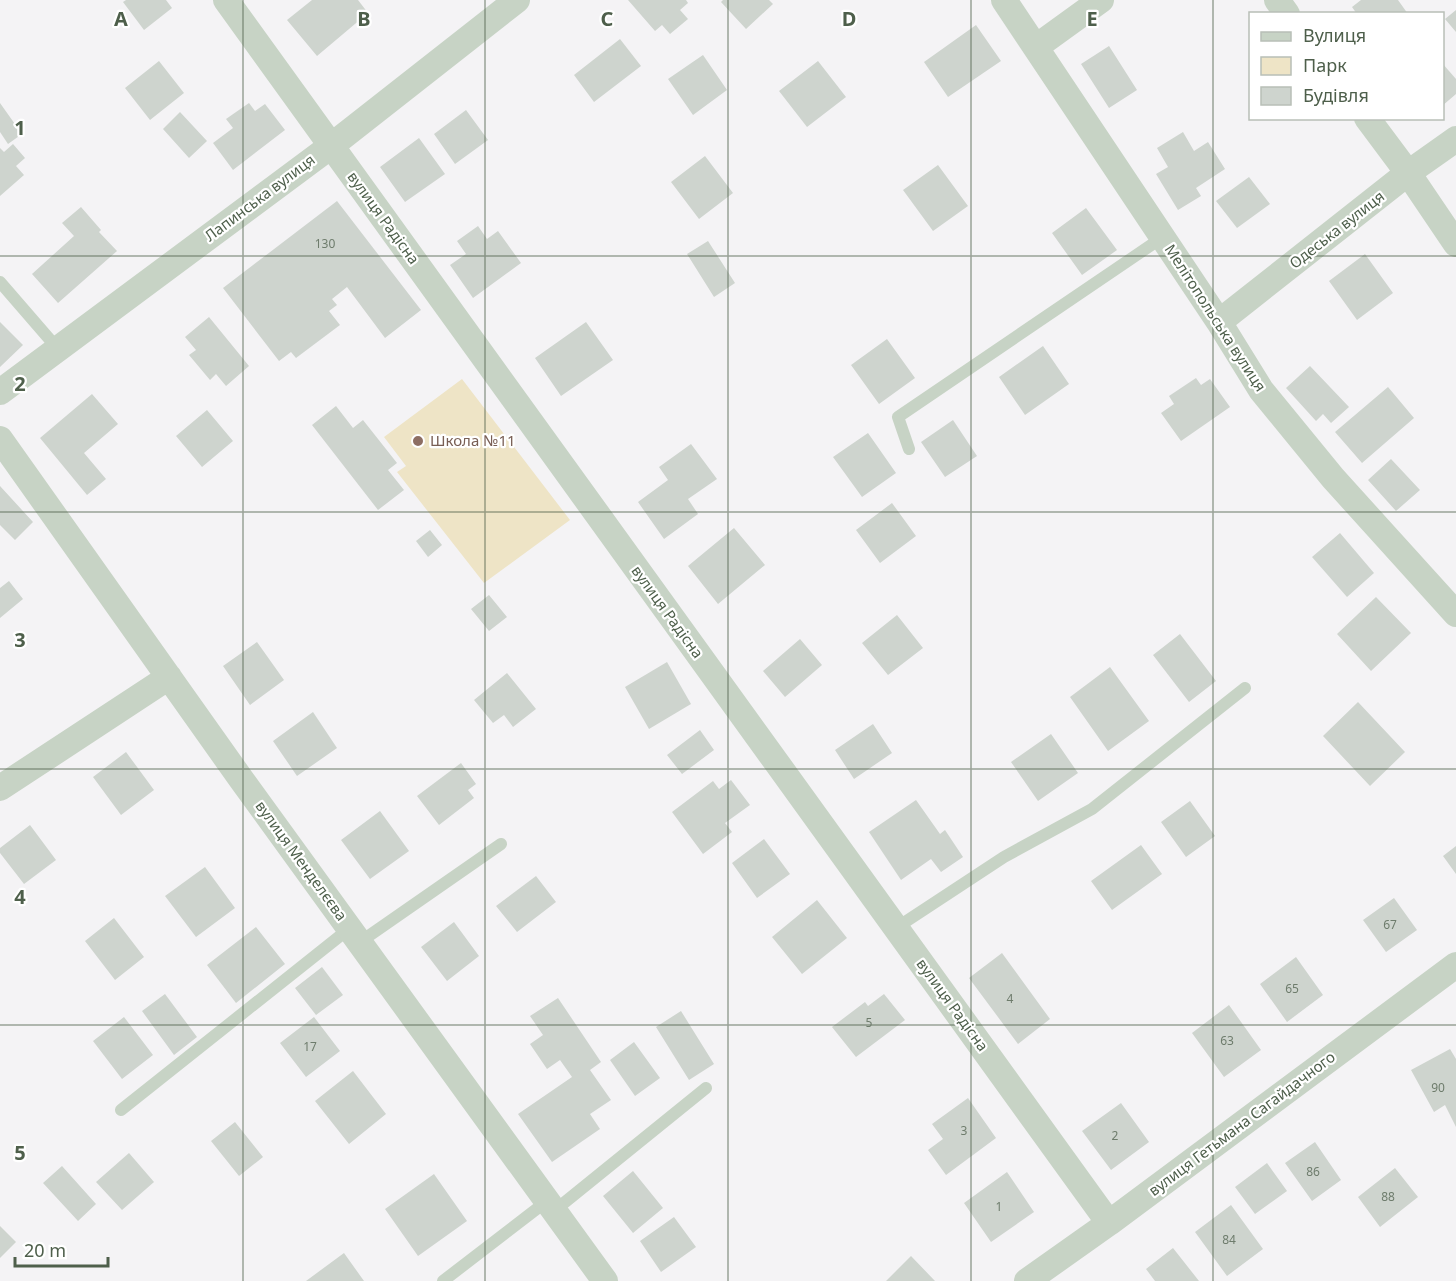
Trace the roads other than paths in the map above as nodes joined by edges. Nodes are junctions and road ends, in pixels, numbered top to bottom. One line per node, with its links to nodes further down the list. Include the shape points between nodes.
1 (226, 0): 8 (street, вулиця Радісна)
2 (517, 0): 8 (street, Лапинська вулиця)
3 (1004, 0): 5 (street, Мелітопольська вулиця)
4 (1101, 0): 5 (street)
5 (1036, 47): 10 (street, Мелітопольська вулиця)
6 (1368, 120): 9 (street)
7 (1456, 139): 9 (street, Одеська вулиця)
8 (331, 146): 14 (street, Лапинська вулиця); 23 (street, вулиця Радісна)
9 (1408, 173): 11 (street); 13 (street, Одеська вулиця)
10 (1162, 237): 13 (street, Мелітопольська вулиця); 17 (lane, via 898,417)
11 (1456, 244)
12 (0, 282): 14 (lane)
13 (1219, 322): 18 (street, Мелітопольська вулиця, via 1261,390 1333,478)
14 (58, 349): 15 (street, Лапинська вулиця)
15 (0, 392)
16 (0, 439): 19 (street, вулиця Менделєєва)
17 (909, 449)
18 (1456, 614)
19 (169, 677): 21 (street); 24 (street, вулиця Менделєєва)
20 (1245, 688): 23 (lane, via 1092,809 1004,857)
21 (0, 788)
22 (501, 844): 24 (lane)
23 (896, 928): 29 (street, вулиця Радісна)
24 (355, 935): 27 (lane); 28 (street, вулиця Менделєєва)
25 (1456, 965): 29 (street, вулиця Гетьмана Сагайдачного)
26 (706, 1088): 28 (lane)
27 (122, 1110)
28 (551, 1206): 30 (lane); 31 (street, вулиця Менделєєва)
29 (1109, 1223): 32 (street, вулиця Гетьмана Сагайдачного)
30 (443, 1281)
31 (605, 1281)
32 (1027, 1281)

